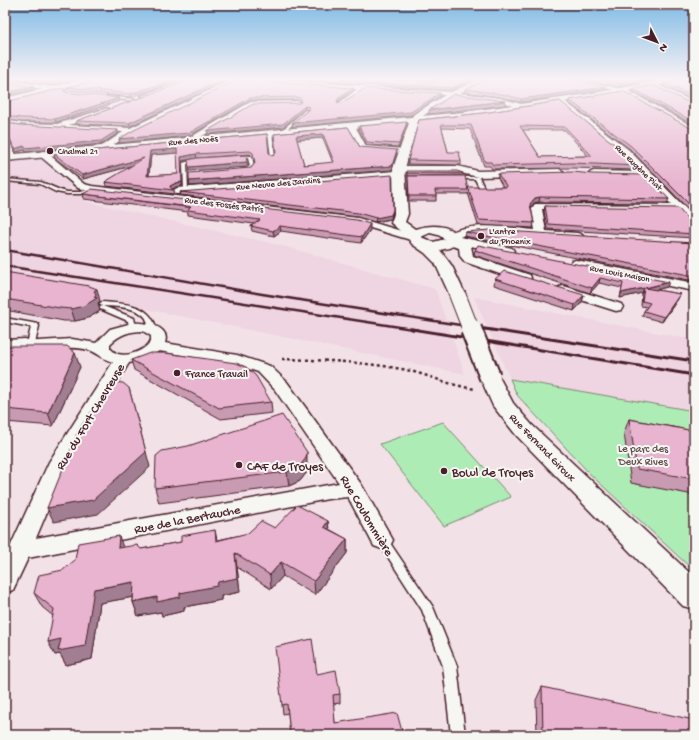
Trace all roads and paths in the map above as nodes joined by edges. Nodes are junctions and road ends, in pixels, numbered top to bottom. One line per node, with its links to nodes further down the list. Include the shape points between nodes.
1 (93, 115): 13 (street)
2 (163, 115): 14 (street)
3 (233, 115): 20 (street)
4 (302, 115): 17 (lane)
5 (419, 115): 9 (street)
6 (467, 115): 9 (street, Rue des Noës)
7 (578, 115): 34 (street, Rue Eugène Piat, via 626,152)
8 (666, 115): 15 (street)
9 (414, 120): 12 (street, Rue des Noës); 22 (street)
10 (5, 122): 11 (street)
11 (22, 125): 13 (street); 16 (street)
12 (351, 126): 17 (street, Rue des Noës); 22 (street, via 364,148)
13 (56, 127): 14 (street)
14 (131, 130): 21 (street)
15 (694, 130)
16 (10, 131)
17 (282, 132): 18 (street, Rue des Noës)
18 (270, 133): 20 (street, Rue des Noës); 24 (lane)
19 (5, 141): 25 (street)
20 (188, 141): 21 (street, Rue des Noës)
21 (105, 148): 23 (street, Rue des Noës)
22 (405, 151): 33 (street)
23 (43, 154): 25 (street, Rue des Noës); 37 (street, Rue des Fossés Patris, via 81,186)
24 (273, 157)
25 (9, 158)
26 (233, 158): 28 (lane, via 250,157 252,167)
27 (204, 159): 32 (lane, via 185,163)
28 (239, 170)
29 (572, 172): 33 (street, Rue Neuve des Jardins, via 478,174 457,169)
30 (585, 173): 34 (street)
31 (193, 174): 32 (lane)
32 (185, 175): 38 (lane)
33 (400, 175): 38 (street, Rue Neuve des Jardins); 42 (street)
34 (649, 175): 41 (street, Rue Eugène Piat)
35 (447, 178): 39 (lane, via 477,178)
36 (5, 180): 37 (lane, via 41,183 68,194)
37 (94, 189): 40 (street, Rue des Fossés Patris)
38 (186, 190): 40 (street, Rue Neuve des Jardins, via 167,192)
39 (483, 190)
40 (159, 196): 48 (street, Rue des Fossés Patris, via 358,221)
41 (680, 208): 43 (street, Rue Eugène Piat); 46 (street, via 539,206 536,209)
42 (401, 214): 44 (street, via 413,225); 48 (street, Rue Fernand Giroux, via 398,223)
43 (694, 223)
44 (433, 230): 45 (street, via 466,227); 48 (street, via 420,231); 49 (street, via 447,232)
45 (489, 230): 46 (street); 49 (street, via 461,232)
46 (541, 233): 47 (street)
47 (586, 236)
48 (417, 239): 49 (street, via 436,246); 51 (street, Rue Fernand Giroux)
49 (451, 241): 50 (street); 51 (street, via 443,251); 53 (street, via 463,245 469,259)
50 (523, 254)
51 (444, 262): 67 (street, Rue Fernand Giroux, bridge)
52 (562, 262): 54 (street, Rue Louis Maison)
53 (540, 283)
54 (694, 287)
55 (556, 288): 56 (street)
56 (616, 307)
57 (5, 320): 62 (lane, via 35,326)
58 (132, 327): 59 (street); 60 (street, Rue Coulommière, via 144,327); 60 (lane, via 131,320 102,306 124,306 146,313)
59 (110, 335): 62 (street); 64 (street, via 103,343)
60 (154, 338): 65 (street, via 148,352); 68 (street, Rue Coulommière, via 264,369 281,386)
61 (5, 342): 62 (lane)
62 (29, 343): 63 (street); 64 (street, via 73,344)
63 (5, 348)
64 (102, 351): 65 (street, via 114,358)
65 (124, 358): 70 (street, Rue du Fort Chevreuse, via 59,462)
66 (282, 359): 67 (path, via 402,369 464,388)
67 (484, 383): 72 (street, Rue Fernand Giroux, via 524,430)
68 (354, 489): 69 (street, Rue Coulommière); 70 (street, Rue de la Bertauche, via 320,492)
69 (382, 540): 73 (lane, Rue Coulommière, via 427,607 450,666)
70 (20, 550): 71 (street, Rue du Fort Chevreuse)
71 (5, 583)
72 (694, 596)
73 (458, 735)

